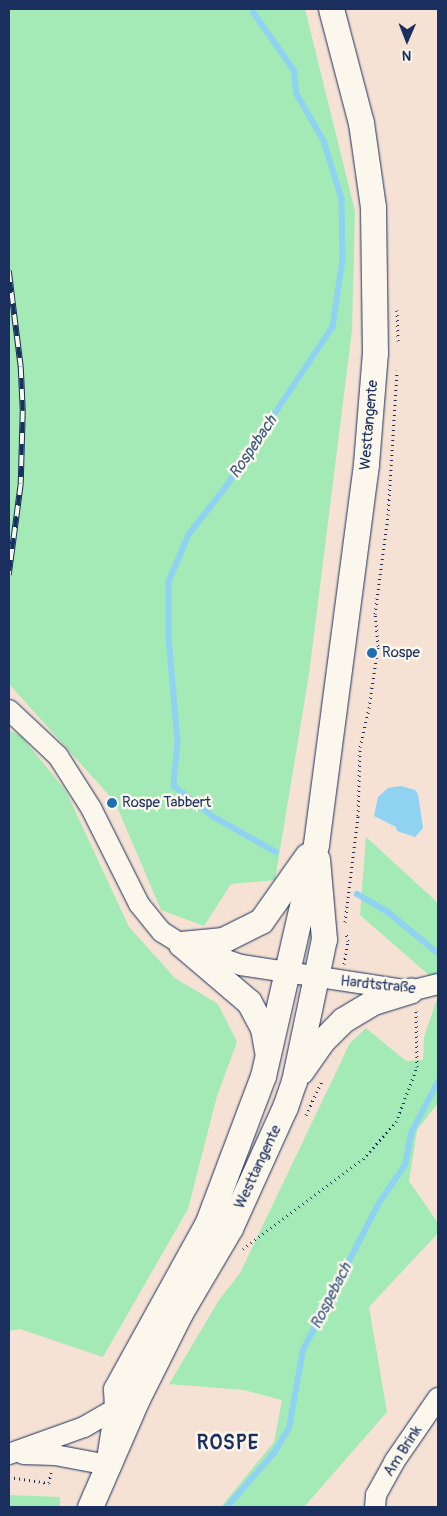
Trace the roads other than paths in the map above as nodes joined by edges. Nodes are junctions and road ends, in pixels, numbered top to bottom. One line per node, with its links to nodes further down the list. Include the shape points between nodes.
1 (331, 9): 3 (main road, Westtangente, via 361,123 373,207 375,353 365,473)
2 (9, 710): 4 (street, Hardtstraße, via 58,756 91,808 139,904 162,932)
3 (316, 844): 4 (main road, via 261,921 223,940); 5 (main road, Westtangente); 6 (main road, Westtangente, via 324,930)
4 (181, 944): 5 (street, Hardtstraße, via 241,966); 9 (main road, via 249,1002 263,1028)
5 (286, 974): 6 (street, Hardtstraße); 9 (main road, Westtangente)
6 (317, 978): 8 (street, Hardtstraße); 10 (main road, Westtangente)
7 (438, 984): 8 (street, Hardtstraße)
8 (414, 991): 10 (main road, via 373,1002 342,1020 321,1042)
9 (268, 1057): 12 (main road, Westtangente, via 233,1163 212,1214 121,1377 116,1389)
10 (294, 1081): 14 (main road, Westtangente, via 259,1169 230,1228 180,1312)
11 (438, 1398): 16 (street, Am Brink, via 394,1462 376,1495)
12 (117, 1408): 13 (street, via 84,1427); 14 (main road, Westtangente)
13 (9, 1454): 14 (street, via 55,1455)
14 (108, 1465): 15 (main road, Westtangente)
15 (90, 1507)
16 (375, 1507)

